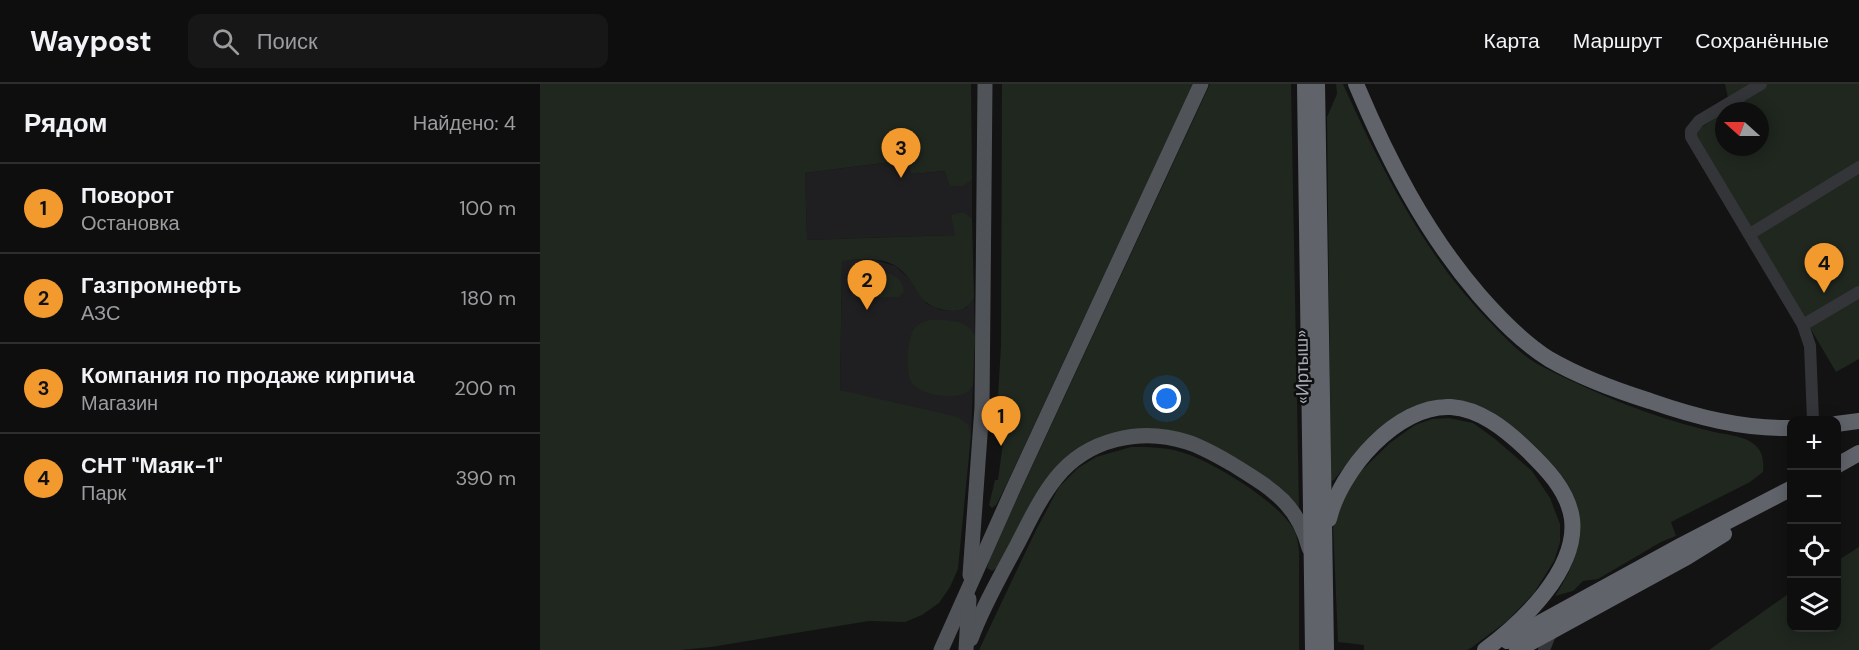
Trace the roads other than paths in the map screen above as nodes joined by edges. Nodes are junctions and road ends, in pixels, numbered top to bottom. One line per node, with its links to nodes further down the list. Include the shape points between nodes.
1 (986, 84): 19 (main road, via 982,407)
2 (1201, 84): 19 (main road)
3 (1305, 84): 18 (highway, «Иртыш»)
4 (1317, 84): 17 (highway, «Иртыш»)
5 (1356, 84): 14 (highway, via 1396,171 1432,234 1481,297 1531,346 1587,378 1679,411 1740,426)
6 (1761, 84): 8 (street, via 1700,121 1691,131 1693,142)
7 (1859, 167): 8 (street)
8 (1749, 234): 10 (street)
9 (1859, 292): 10 (street)
10 (1803, 326): 11 (street, via 1810,346)
11 (1813, 416)
12 (1859, 421): 13 (highway)
13 (1841, 423)
14 (1787, 428)
15 (1787, 490): 21 (highway, via 1682,545)
16 (1787, 495): 20 (highway, via 1687,557)
17 (1324, 556): 25 (highway, «Иртыш»); 26 (highway, via 1336,496 1356,465 1394,428 1416,414 1439,407 1470,411 1493,422 1557,483 1569,507 1572,532 1565,557 1548,587 1511,630)
18 (1312, 569): 23 (main road, via 1301,522 1290,506 1260,482 1187,442 1158,436 1122,438 1090,449 1056,478 984,607); 24 (highway, «Иртыш»)
19 (969, 588): 22 (main road); 23 (main road)
20 (1555, 629): 21 (highway); 27 (street)
21 (1518, 646): 26 (highway)
22 (941, 650)
23 (967, 650)
24 (1313, 650)
25 (1326, 650)
26 (1487, 650)
27 (1544, 650)

